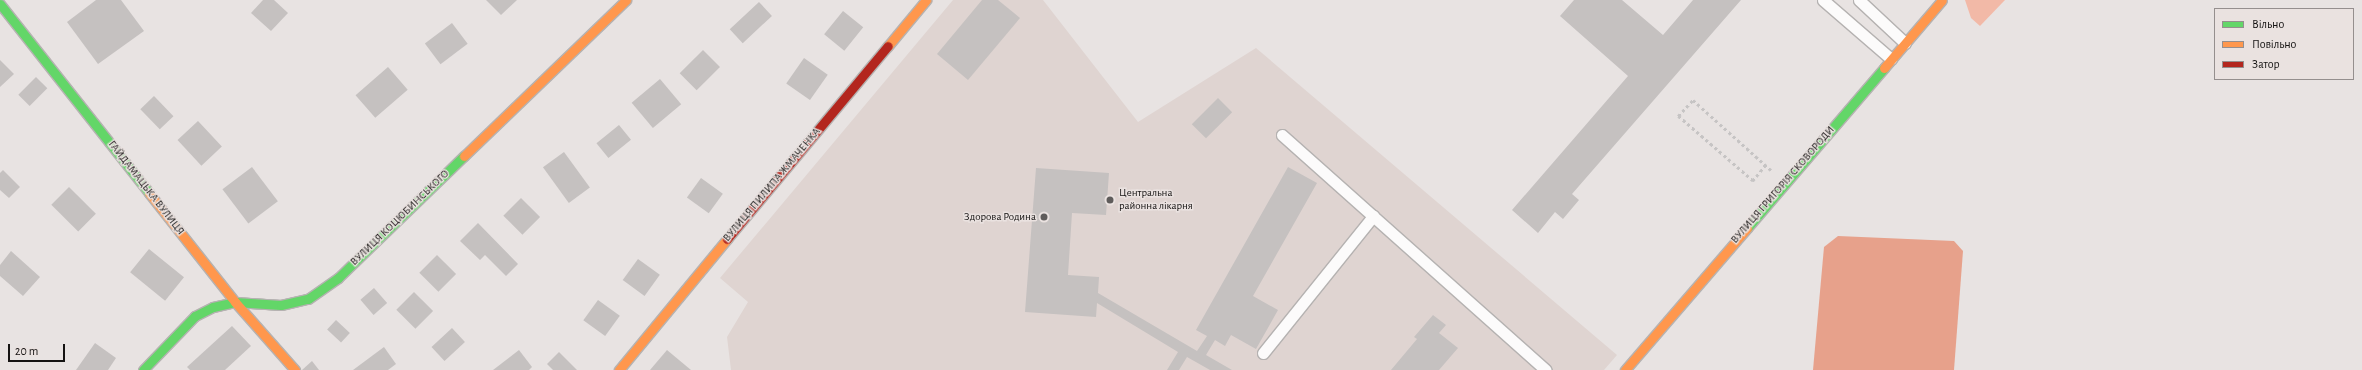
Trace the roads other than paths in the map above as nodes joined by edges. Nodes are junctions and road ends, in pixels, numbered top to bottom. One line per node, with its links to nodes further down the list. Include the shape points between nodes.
1 (626, 0): 11 (street, ВУЛИЦЯ КОЦЮБИНСЬКОГО, via 338,278 308,298 293,303 281,305)
2 (926, 0): 15 (street, ВУЛИЦЯ ПИЛИПА ЖМАЧЕНКА)
3 (1823, 0): 8 (lane)
4 (1859, 0): 7 (lane)
5 (1942, 0): 7 (street, ВУЛИЦЯ ГРИГОРІЯ СКОВОРОДИ)
6 (0, 4): 11 (street, ГАЙДАМАЦЬКА ВУЛИЦЯ)
7 (1905, 43): 8 (street, ВУЛИЦЯ ГРИГОРІЯ СКОВОРОДИ)
8 (1891, 60): 17 (street, ВУЛИЦЯ ГРИГОРІЯ СКОВОРОДИ)
9 (1282, 135): 10 (lane)
10 (1373, 216): 12 (lane); 16 (lane)
11 (235, 302): 13 (street, ВУЛИЦЯ КОЦЮБИНСЬКОГО, via 212,307 195,316); 14 (street, ГАЙДАМАЦЬКА ВУЛИЦЯ)
12 (1263, 353)
13 (143, 370)
14 (295, 370)
15 (619, 370)
16 (1546, 370)
17 (1625, 370)

